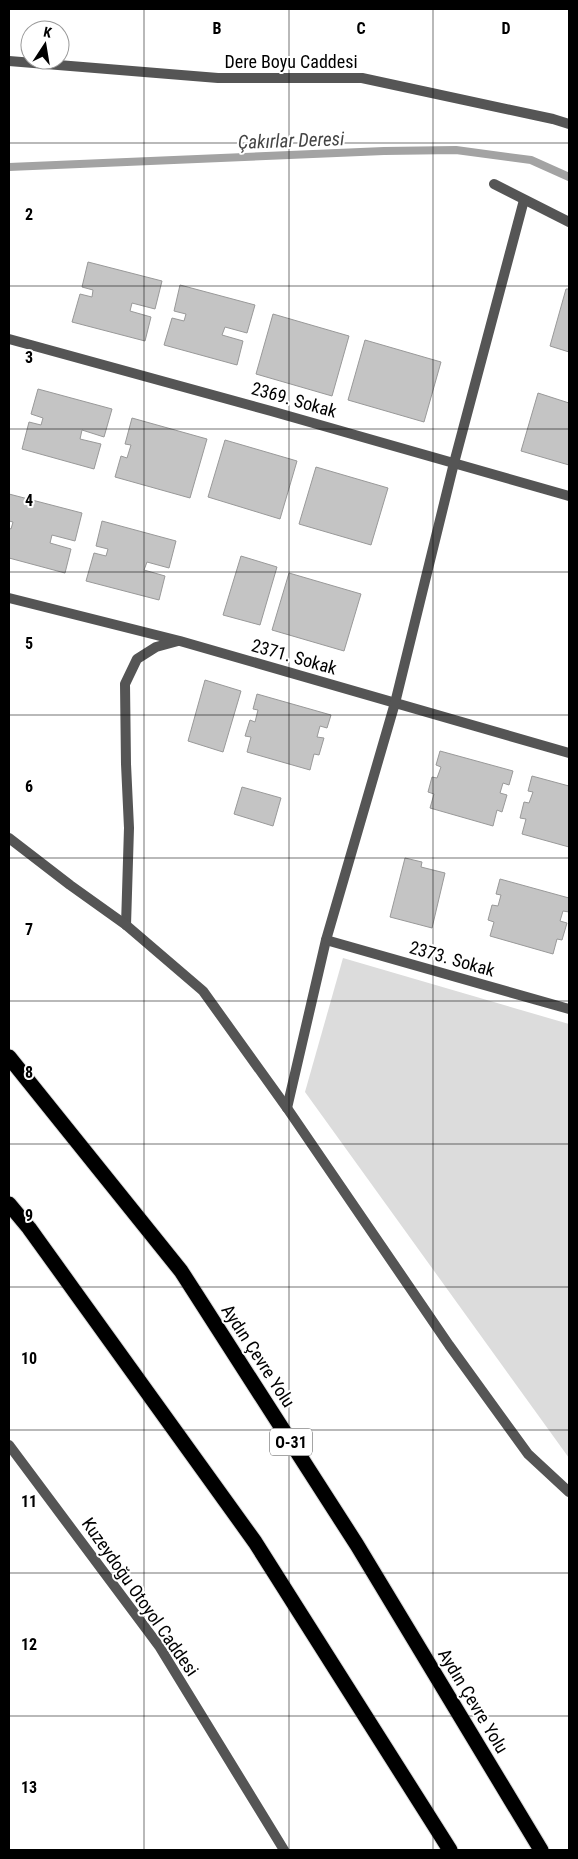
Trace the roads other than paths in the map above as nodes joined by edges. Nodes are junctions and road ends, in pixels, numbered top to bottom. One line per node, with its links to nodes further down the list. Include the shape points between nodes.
1 (9, 61): 2 (street, Dere Boyu Caddesi, via 218,78 362,78)
2 (569, 124)
3 (494, 184): 4 (street)
4 (524, 200): 5 (street); 7 (street)
5 (569, 222)
6 (9, 339): 7 (street, 2369. Sokak)
7 (454, 462): 8 (street, 2369. Sokak); 11 (street)
8 (569, 496)
9 (9, 598): 10 (street, 2371. Sokak)
10 (180, 641): 11 (street, 2371. Sokak); 14 (street, via 156,647 137,660 125,684 129,828)
11 (395, 704): 12 (street, 2371. Sokak); 15 (street)
12 (569, 753)
13 (9, 838): 14 (street)
14 (126, 925): 18 (street, via 202,991)
15 (326, 940): 16 (street, 2373. Sokak); 18 (street)
16 (569, 1009)
17 (9, 1057): 24 (highway, Aydın Çevre Yolu / O-31, via 181,1271 357,1545)
18 (287, 1108): 21 (street, via 448,1345 528,1454)
19 (9, 1204): 23 (highway, via 255,1542)
20 (9, 1444): 22 (street, Kuzeydoğu Otoyol Caddesi, via 159,1646)
21 (569, 1492)
22 (284, 1850)
23 (450, 1850)
24 (541, 1850)

